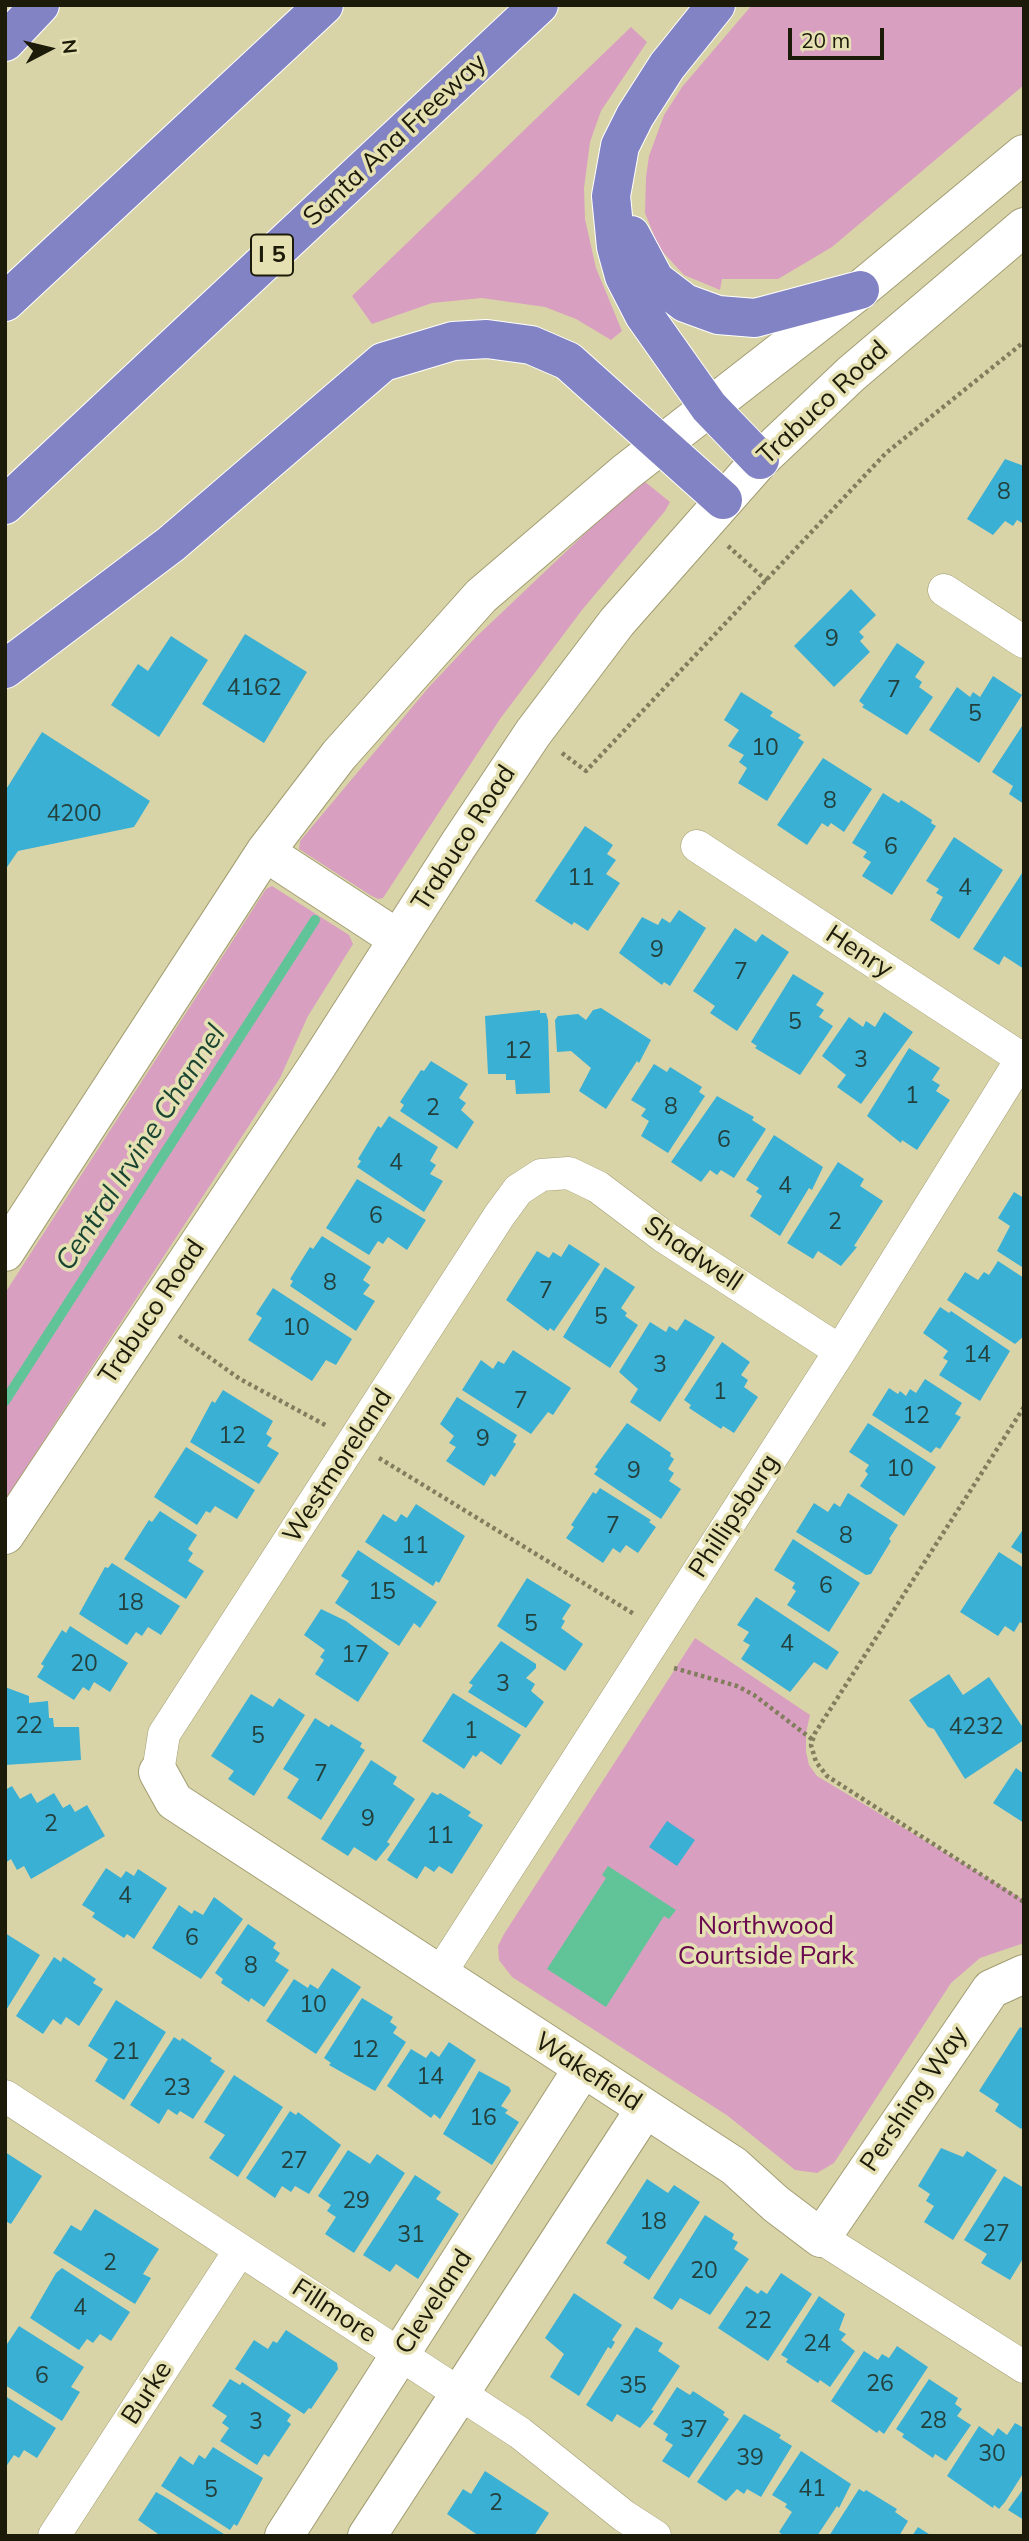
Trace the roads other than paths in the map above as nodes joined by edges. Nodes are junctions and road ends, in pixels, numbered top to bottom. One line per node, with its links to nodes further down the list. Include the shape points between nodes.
1 (40, 5): 5 (highway)
2 (324, 5): 10 (highway)
3 (539, 5): 15 (highway, Santa Ana Freeway / I 5)
4 (716, 5): 7 (highway, via 667,66 635,116 620,146)
5 (5, 43)
6 (1024, 154): 9 (main road)
7 (611, 196): 9 (highway, via 655,280 685,303 718,315 755,318); 11 (highway, via 624,276 644,315)
8 (1024, 227): 13 (main road, Trabuco Road, via 851,374)
9 (860, 290): 11 (main road)
10 (5, 302)
11 (709, 407): 12 (main road); 13 (highway)
12 (662, 443): 14 (highway); 18 (highway, via 568,361 531,345 487,339 453,341 383,362 170,544); 20 (main road, via 481,596 339,755)
13 (760, 460): 14 (main road, Trabuco Road)
14 (723, 500): 21 (main road, Trabuco Road, via 617,622 534,733)
15 (5, 505)
16 (944, 590): 17 (street)
17 (1024, 642)
18 (5, 669)
19 (697, 846): 22 (street, Henry)
20 (265, 852): 21 (main road); 24 (main road)
21 (398, 939): 26 (main road, Trabuco Road)
22 (1023, 1056): 25 (street, Phillipsburg)
23 (541, 1175): 25 (street, Shadwell, via 569,1173 598,1187 663,1236); 27 (street, Westmoreland, via 511,1199 164,1734)
24 (5, 1252)
25 (840, 1351): 29 (street, Phillipsburg)
26 (5, 1535)
27 (158, 1772): 29 (main road, Wakefield, via 174,1801)
28 (1021, 1974): 33 (main road, Pershing Way, via 990,1989 983,1998)
29 (439, 1975): 30 (main road, Wakefield)
30 (583, 2068): 32 (main road, Wakefield); 35 (main road, Cleveland)
31 (5, 2096): 34 (street, Fillmore)
32 (645, 2109): 33 (main road, Wakefield, via 734,2166); 37 (main road)
33 (821, 2238): 36 (street, Wakefield)
34 (240, 2249): 35 (street, Fillmore); 39 (street, Burke)
35 (400, 2355): 37 (street, Fillmore); 40 (main road, Cleveland)
36 (1024, 2367)
37 (459, 2394): 38 (street, Fillmore, via 520,2433); 41 (main road)
38 (618, 2526): 42 (street, Fillmore)
39 (54, 2536)
40 (284, 2536)
41 (367, 2536)
42 (655, 2536)

